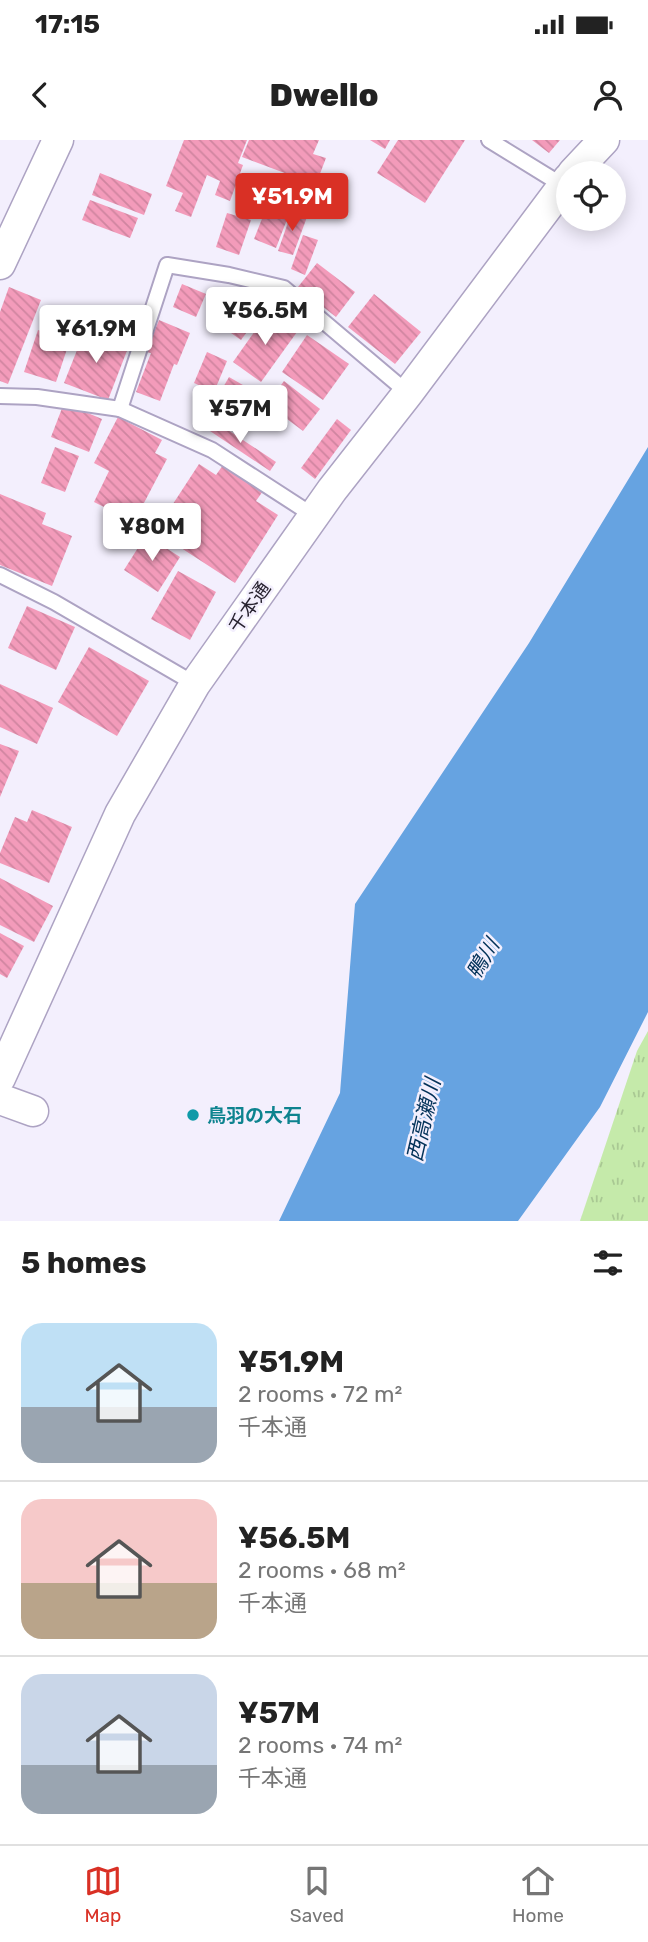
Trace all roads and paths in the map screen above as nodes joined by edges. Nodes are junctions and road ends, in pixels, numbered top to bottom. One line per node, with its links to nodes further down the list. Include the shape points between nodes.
1 (58, 140): 7 (street)
2 (489, 140): 5 (lane)
3 (604, 140): 4 (street, 千本通)
4 (585, 161)
5 (556, 173)
6 (556, 195): 9 (street, 千本通)
7 (7, 232): 8 (street)
8 (0, 264)
9 (408, 393): 11 (lane, via 284,288 167,265); 12 (street, 千本通)
10 (0, 396): 11 (lane)
11 (120, 409): 12 (lane, via 212,450)
12 (314, 516): 14 (street, 千本通)
13 (0, 575): 14 (lane)
14 (195, 684): 15 (street, 千本通, via 120,814)
15 (0, 1079)
16 (0, 1099): 17 (street)
17 (33, 1111)

